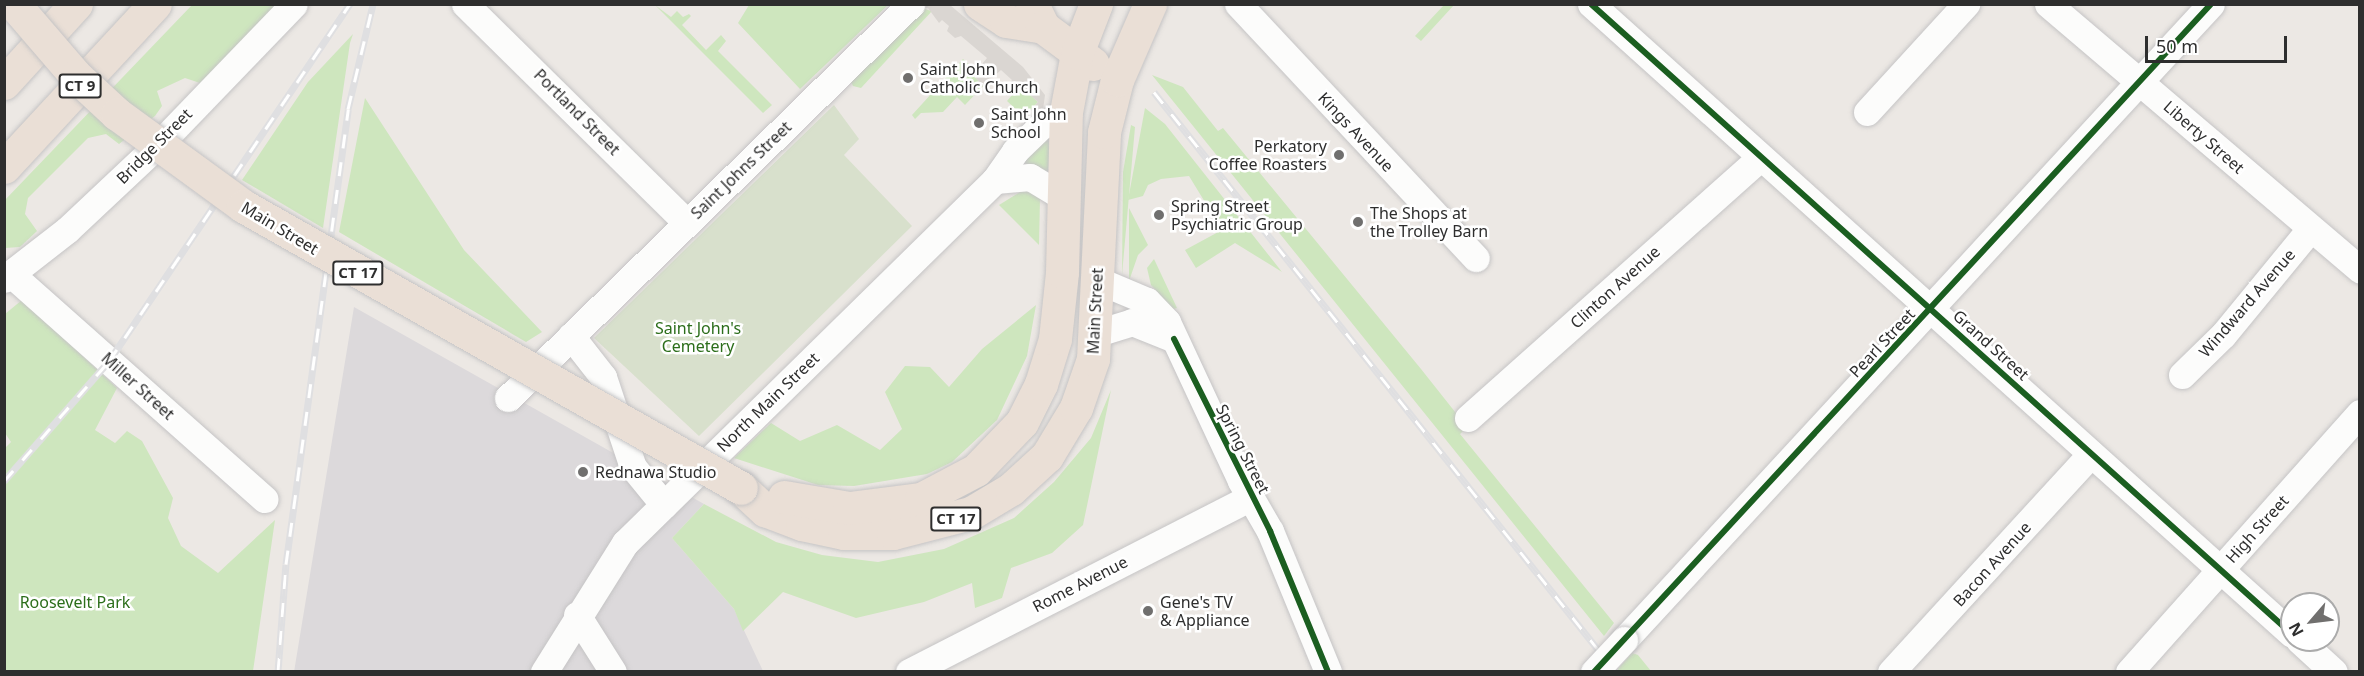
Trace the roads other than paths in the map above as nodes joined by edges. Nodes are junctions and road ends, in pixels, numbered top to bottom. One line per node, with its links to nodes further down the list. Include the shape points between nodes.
1 (14, 4): 41 (highway, Main Street / CT 17, bridge, via 76,76 117,114 243,206)
2 (76, 4): 19 (highway)
3 (155, 4): 23 (highway, CT 9)
4 (294, 4): 30 (street, Bridge Street, via 157,146 67,230)
5 (465, 4): 26 (street, Portland Street)
6 (911, 4): 26 (street, Saint Johns Street)
7 (980, 4): 15 (highway, via 1006,21)
8 (1096, 4): 16 (highway, Main Street)
9 (1150, 4): 17 (highway, Main Street)
10 (1238, 4): 28 (street, Kings Avenue)
11 (1591, 4): 22 (street, Grand Street)
12 (1966, 4): 21 (street)
13 (2048, 4): 18 (street, Liberty Street)
14 (2211, 4): 18 (street, Pearl Street)
15 (1038, 16): 16 (highway)
16 (1077, 53): 17 (highway); 20 (highway, Main Street / CT 17)
17 (1118, 78): 31 (highway, Main Street / CT 17, via 1099,171)
18 (2140, 82): 27 (street, Liberty Street); 32 (street, Pearl Street)
19 (4, 83)
20 (1066, 112): 24 (street, North Main Street, via 1036,130 1011,155); 25 (highway, Main Street / CT 17)
21 (1867, 112)
22 (1761, 157): 32 (street, Grand Street); 39 (street, Clinton Avenue)
23 (4, 167)
24 (995, 180): 25 (street, via 1030,177); 44 (street, North Main Street)
25 (1063, 197): 41 (highway, Main Street / CT 17, via 1062,288 1050,360 1029,411 990,459 938,492 878,507 822,506)
26 (687, 223): 34 (street, Saint Johns Street)
27 (2310, 229): 29 (street, Liberty Street); 36 (street, Windward Avenue, via 2223,334)
28 (1476, 258)
29 (2360, 270)
30 (8, 276): 43 (street, Miller Street)
31 (1097, 280): 33 (highway, Main Street / CT 17); 35 (street, Spring Street, via 1156,308)
32 (1932, 309): 40 (street, Grand Street); 53 (street, Pearl Street, bridge)
33 (1097, 333): 35 (street, via 1132,322 1153,326); 41 (highway, Main Street / CT 17, via 1083,391 1050,452 1011,489 962,517 904,532 844,533 774,515)
34 (571, 336): 37 (street, Saint Johns Street); 44 (street, via 603,377 633,467)
35 (1174, 339): 42 (street, Spring Street)
36 (2182, 375)
37 (508, 398)
38 (2360, 413): 45 (street, High Street)
39 (1468, 418)
40 (2091, 454): 45 (street, Grand Street); 54 (street, Bacon Avenue)
41 (741, 488)
42 (1251, 497): 51 (street, Rome Avenue); 52 (street, Spring Street)
43 (264, 499)
44 (664, 505): 46 (street, North Main Street, via 611,559)
45 (2220, 570): 47 (street, Grand Street); 55 (street, High Street)
46 (577, 615): 49 (street, North Main Street); 50 (street)
47 (2280, 622)
48 (2312, 652): 56 (street)
49 (544, 672)
50 (613, 672)
51 (909, 672)
52 (1328, 672)
53 (1594, 672)
54 (1891, 672)
55 (2129, 672)
56 (2334, 672)

